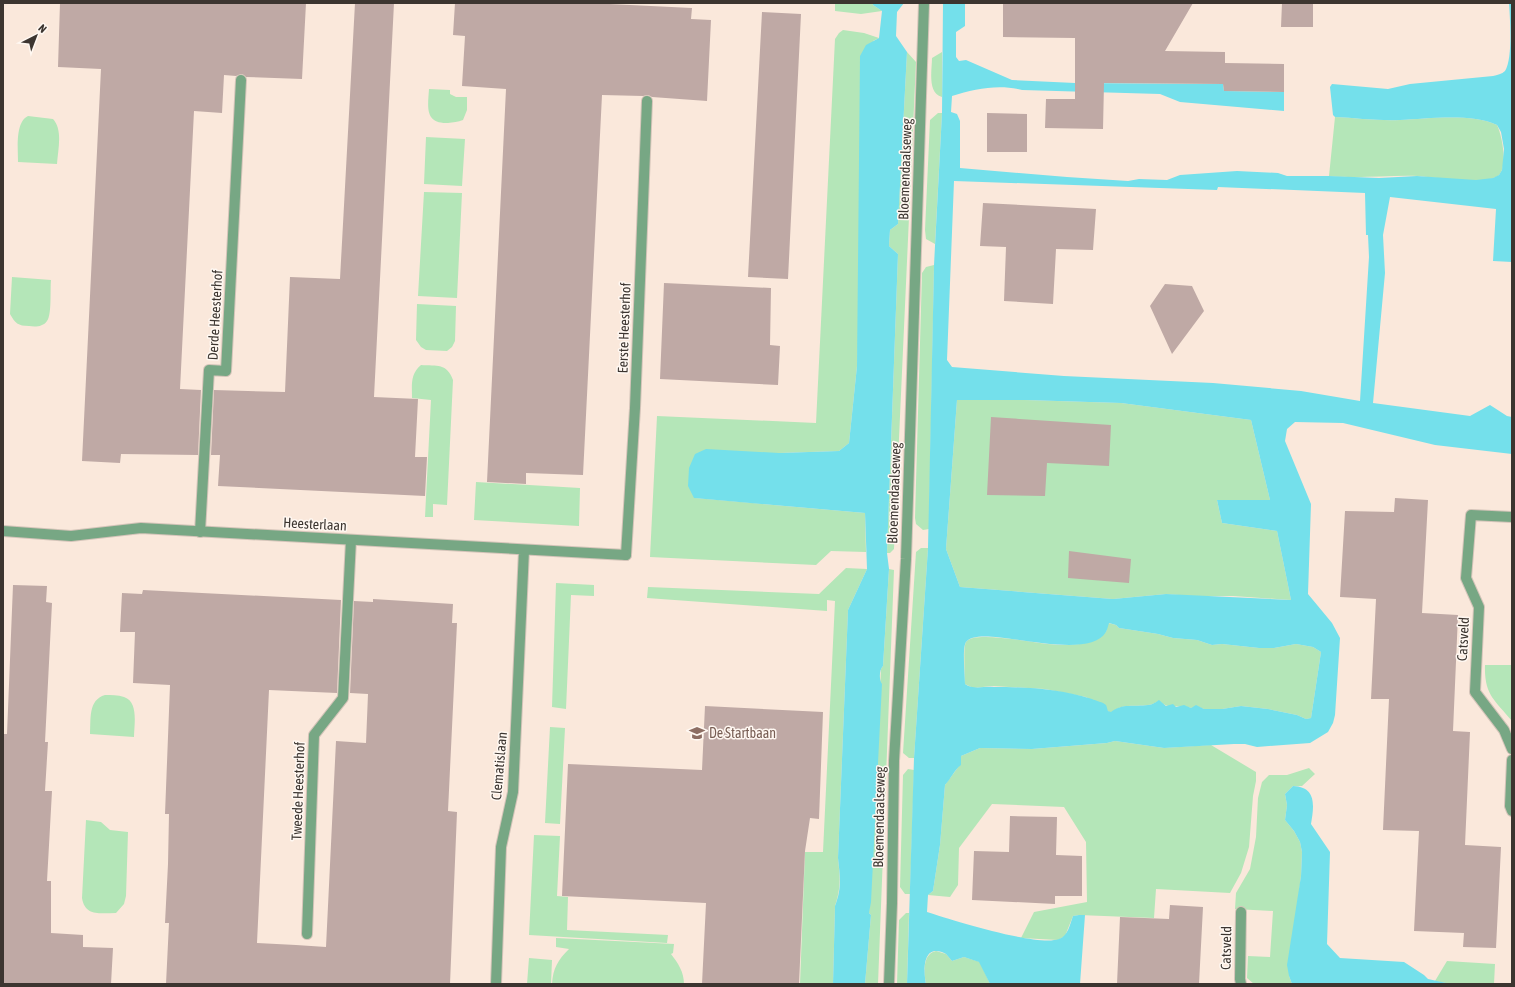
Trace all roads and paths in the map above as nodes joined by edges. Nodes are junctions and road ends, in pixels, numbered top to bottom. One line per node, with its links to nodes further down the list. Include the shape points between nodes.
1 (924, 3): 16 (street, Bloemendaalseweg, via 906,558 894,760)
2 (241, 80): 6 (street, Derde Heesterhof, via 226,371 209,370)
3 (647, 101): 9 (street, Eerste Heesterhof, via 635,408)
4 (1512, 517): 10 (street, Catsveld, via 1471,515 1466,578 1479,607 1475,692 1504,730)
5 (3, 531): 6 (street, Heesterlaan, via 72,536 141,528)
6 (200, 532): 7 (street, Heesterlaan)
7 (351, 540): 8 (street, Heesterlaan); 14 (street, Tweede Heesterhof, via 343,698 314,735)
8 (524, 550): 9 (street, Heesterlaan); 15 (street, Clematislaan, via 514,792 501,847)
9 (626, 555)
10 (1512, 749)
11 (1512, 760): 12 (street)
12 (1512, 811)
13 (1241, 912): 17 (street, Catsveld)
14 (307, 934)
15 (496, 984)
16 (889, 984)
17 (1241, 984)

